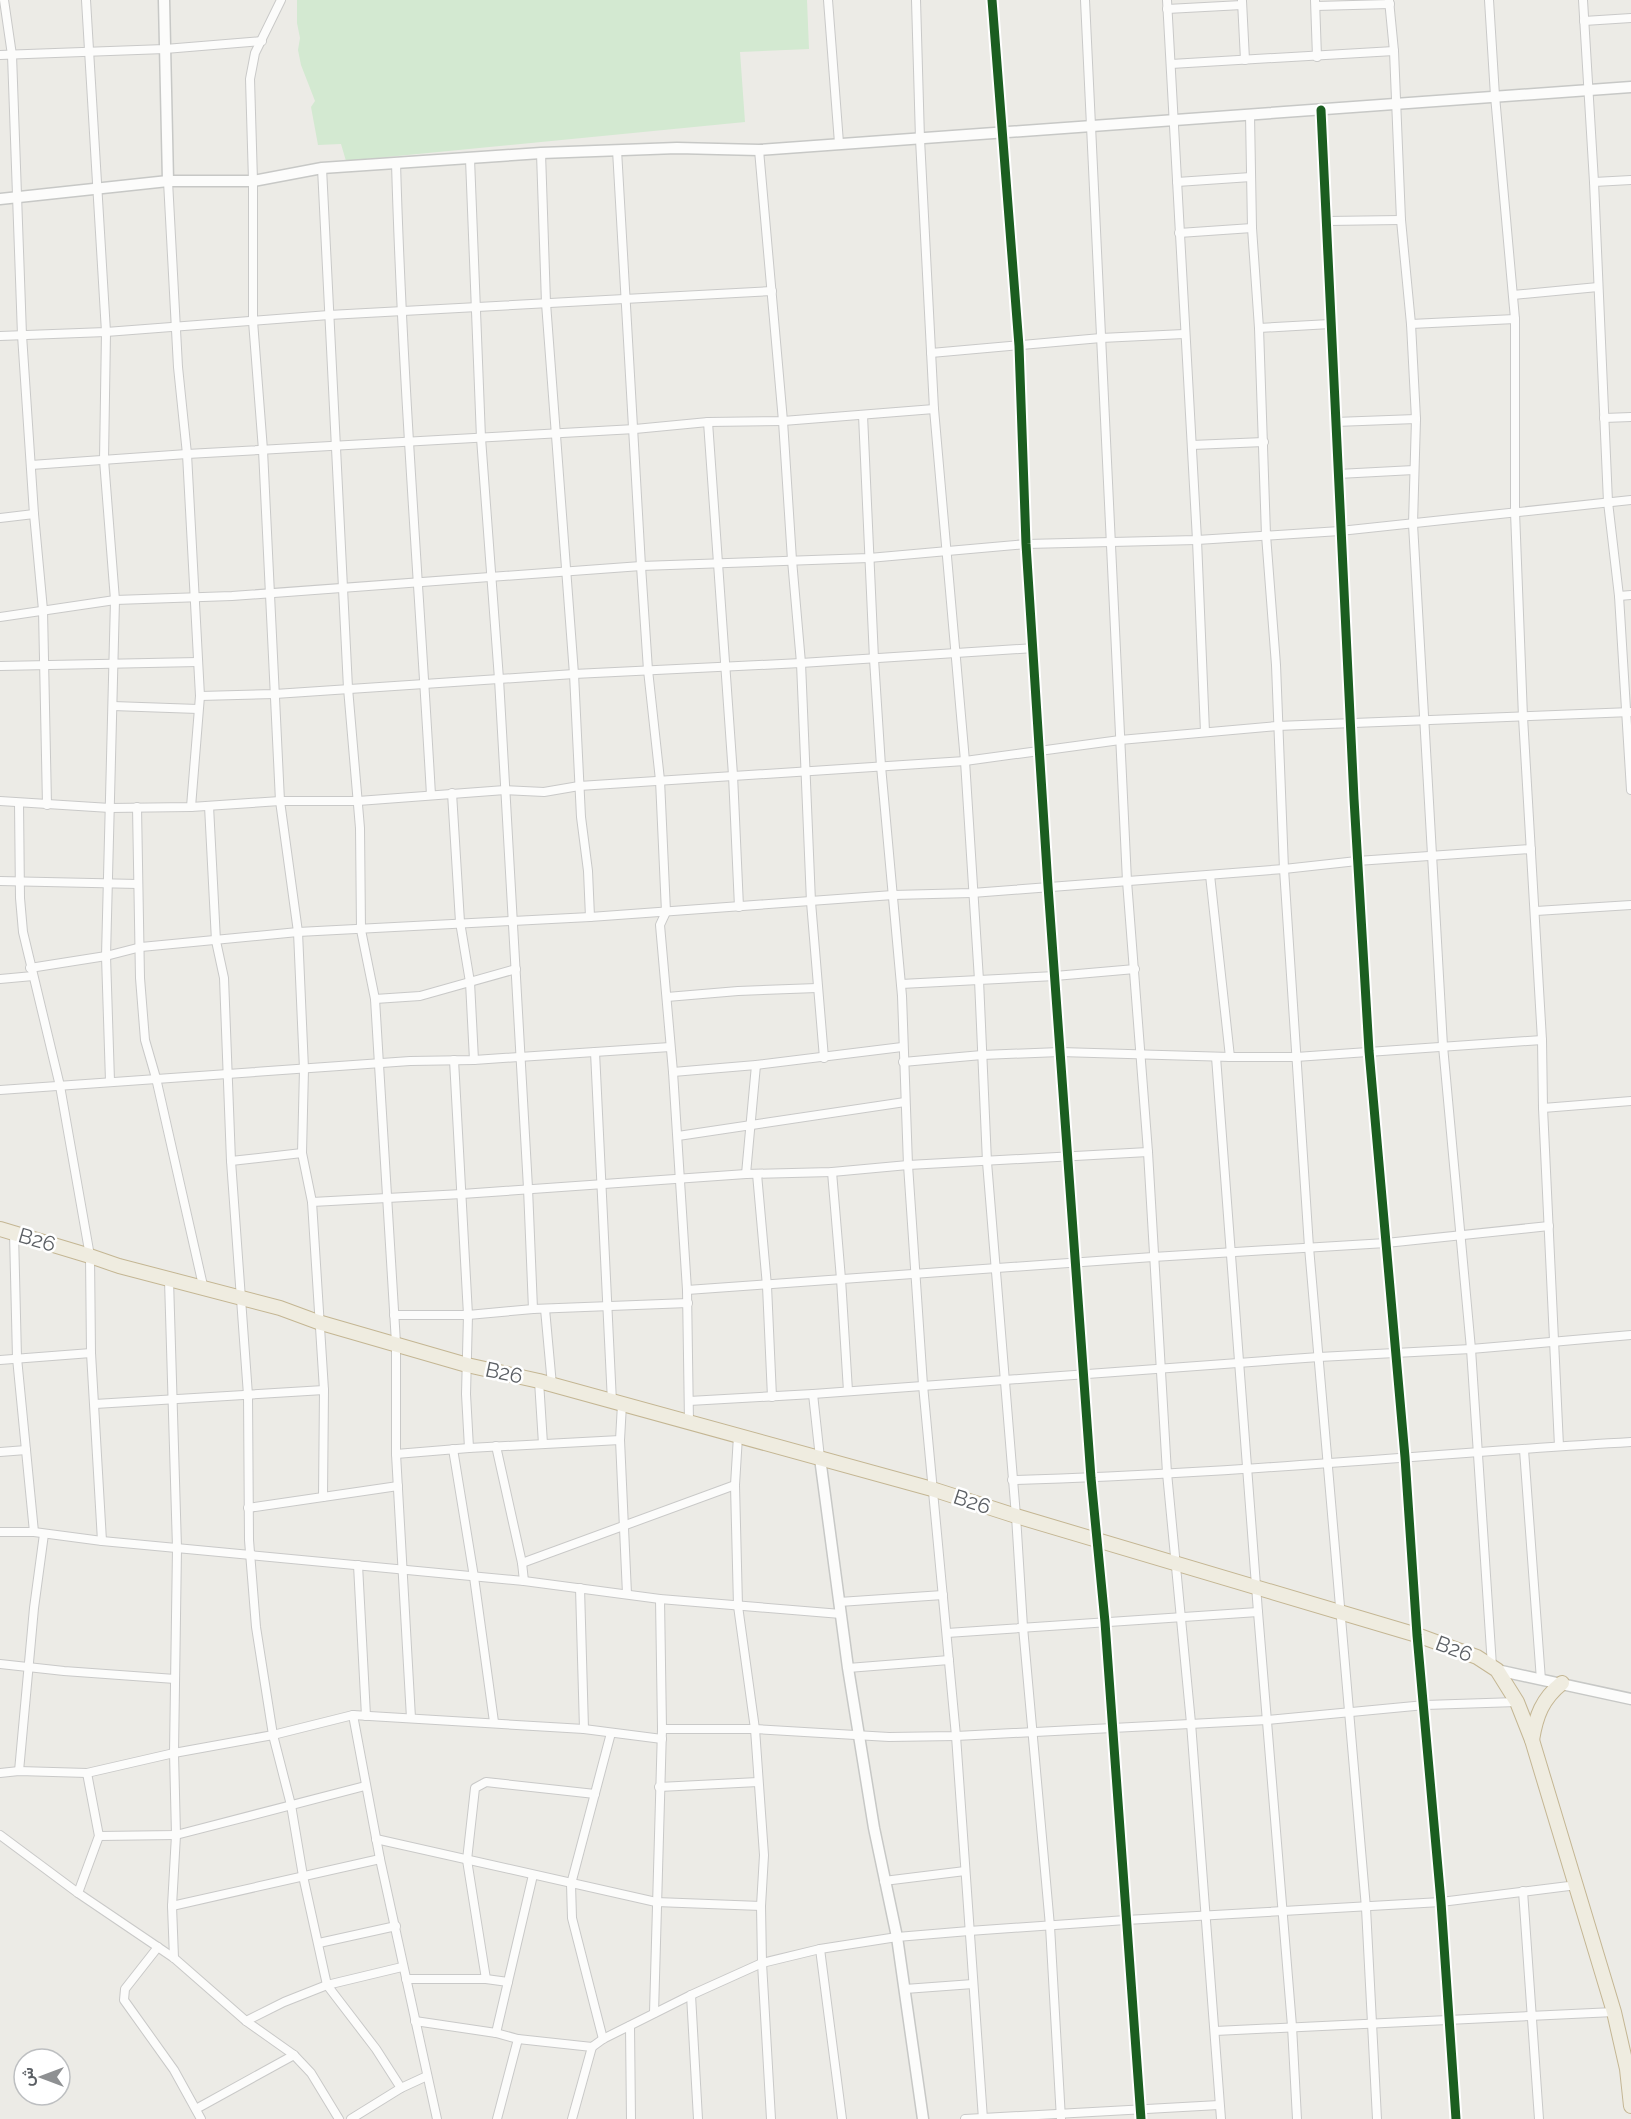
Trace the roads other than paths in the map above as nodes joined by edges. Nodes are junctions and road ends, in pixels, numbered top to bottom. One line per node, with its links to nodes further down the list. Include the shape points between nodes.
1 (4, 0): 23 (street)
2 (86, 0): 21 (street)
3 (164, 0): 19 (street)
4 (281, 0): 18 (street)
5 (828, 0): 37 (street)
6 (916, 0): 36 (street)
7 (992, 0): 35 (street)
8 (1084, 0): 34 (street)
9 (1167, 0): 15 (street)
10 (1489, 0): 29 (street)
11 (1583, 0): 17 (street)
12 (1389, 2): 14 (street); 20 (street)
13 (1242, 3): 15 (street); 25 (street)
14 (1315, 3): 24 (street)
15 (1167, 9): 26 (street)
16 (1631, 18): 17 (street)
17 (1584, 21): 28 (street)
18 (262, 41): 19 (street); 47 (street, via 251,63 249,80)
19 (165, 49): 21 (street); 46 (street)
20 (1394, 51): 24 (street); 30 (street)
21 (88, 52): 23 (street); 50 (street)
22 (0, 55): 23 (street)
23 (12, 55): 51 (street)
24 (1317, 57): 25 (street)
25 (1245, 60): 26 (street)
26 (1171, 63): 33 (street)
27 (1631, 87): 28 (street)
28 (1588, 88): 29 (street); 49 (street)
29 (1495, 96): 30 (street); 59 (street)
30 (1396, 104): 31 (street); 53 (street)
31 (1321, 110): 32 (street); 54 (street)
32 (1250, 115): 33 (street); 44 (street)
33 (1174, 120): 34 (street); 48 (street)
34 (1091, 125): 35 (street); 75 (street)
35 (1001, 131): 36 (street); 76 (street)
36 (920, 140): 37 (street); 77 (street)
37 (838, 143): 39 (street)
38 (617, 150): 39 (street); 40 (street); 60 (street)
39 (759, 150): 58 (street)
40 (541, 153): 41 (street); 61 (street)
41 (470, 159): 42 (street); 62 (street)
42 (396, 163): 43 (street); 63 (street)
43 (322, 168): 47 (street); 64 (street)
44 (1251, 177): 48 (street); 55 (street)
45 (1631, 180): 49 (street)
46 (168, 181): 47 (street); 50 (street); 69 (street)
47 (253, 181): 66 (street)
48 (1177, 182): 56 (street)
49 (1594, 182): 57 (street)
50 (97, 189): 51 (street); 71 (street)
51 (19, 198): 52 (street); 73 (street)
52 (0, 199)
53 (1401, 220): 54 (street); 68 (street)
54 (1327, 221): 67 (street)
55 (1252, 228): 56 (street); 70 (street)
56 (1179, 233): 72 (street)
57 (1598, 287): 59 (street); 81 (street)
58 (772, 291): 60 (street); 83 (street)
59 (1513, 295): 65 (street)
60 (627, 298): 61 (street); 86 (street)
61 (546, 303): 62 (street); 87 (street)
62 (476, 307): 63 (street); 88 (street)
63 (402, 312): 64 (street); 89 (street)
64 (329, 315): 66 (street); 92 (street)
65 (1515, 319): 68 (street); 101 (street)
66 (253, 321): 69 (street); 93 (street)
67 (1330, 324): 70 (street); 85 (street)
68 (1411, 324): 82 (street)
69 (176, 327): 71 (street); 94 (street)
70 (1259, 328): 90 (street)
71 (106, 332): 73 (street); 95 (street)
72 (1184, 334): 75 (street); 91 (street)
73 (22, 335): 74 (street); 96 (street)
74 (0, 336)
75 (1101, 338): 76 (street); 108 (street)
76 (1018, 346): 77 (street); 109 (street)
77 (931, 353): 78 (street)
78 (934, 409): 79 (street); 110 (street)
79 (863, 415): 83 (street); 111 (street)
80 (1631, 417): 81 (street)
81 (1604, 418): 100 (street)
82 (1416, 419): 85 (street); 97 (street)
83 (783, 421): 84 (street); 112 (street)
84 (708, 422): 86 (street); 113 (street)
85 (1335, 422): 98 (street)
86 (635, 429): 87 (street); 114 (street)
87 (557, 434): 88 (street); 115 (street)
88 (481, 438): 89 (street); 116 (street)
89 (409, 442): 92 (street); 117 (street)
90 (1264, 442): 91 (street); 106 (street)
91 (1192, 445): 107 (street)
92 (336, 446): 93 (street); 118 (street)
93 (263, 450): 94 (street); 119 (street)
94 (187, 454): 95 (street); 122 (street)
95 (104, 460): 96 (street); 123 (street)
96 (32, 465): 102 (street)
97 (1414, 470): 98 (street); 104 (street)
98 (1338, 474): 105 (street)
99 (1631, 500): 100 (street)
100 (1608, 502): 101 (street); 121 (street)
101 (1515, 512): 104 (street); 145 (street)
102 (34, 514): 103 (street); 124 (street)
103 (0, 518)
104 (1413, 524): 105 (street); 146 (street)
105 (1340, 531): 106 (street); 147 (street)
106 (1266, 535): 107 (street); 148 (street)
107 (1197, 540): 108 (street); 149 (street)
108 (1111, 541): 109 (street); 150 (street)
109 (1026, 544): 110 (street); 126 (street)
110 (948, 550): 111 (street); 127 (street)
111 (869, 558): 112 (street); 128 (street)
112 (792, 560): 113 (street); 131 (street)
113 (717, 562): 114 (street); 134 (street)
114 (641, 567): 115 (street); 135 (street)
115 (567, 572): 116 (street); 136 (street)
116 (491, 578): 117 (street); 137 (street)
117 (419, 583): 118 (street); 138 (street)
118 (343, 587): 119 (street); 139 (street)
119 (271, 592): 122 (street); 140 (street)
120 (1631, 595): 121 (street)
121 (1619, 596): 144 (street)
122 (194, 597): 123 (street); 129 (street)
123 (115, 600): 124 (street); 130 (street)
124 (43, 610): 125 (street); 132 (street)
125 (0, 617)
126 (1034, 648): 127 (street); 151 (street)
127 (956, 653): 128 (street); 152 (street)
128 (874, 659): 131 (street); 153 (street)
129 (198, 662): 130 (street); 141 (street)
130 (114, 663): 132 (street); 142 (street)
131 (801, 663): 134 (street); 154 (street)
132 (44, 664): 133 (street); 166 (street)
133 (0, 666)
134 (725, 666): 135 (street); 155 (street)
135 (648, 670): 136 (street); 156 (street)
136 (574, 674): 137 (street); 157 (street)
137 (499, 679): 138 (street); 158 (street)
138 (425, 684): 139 (street); 161 (street)
139 (348, 688): 140 (street); 164 (street)
140 (275, 694): 141 (street); 163 (street)
141 (200, 696): 143 (street)
142 (113, 706): 143 (street); 170 (street)
143 (198, 709): 169 (street)
144 (1629, 712): 145 (street); 159 (street)
145 (1523, 717): 146 (street); 171 (street)
146 (1424, 719): 147 (street); 172 (street)
147 (1350, 723): 148 (street); 173 (street)
148 (1278, 726): 149 (street); 174 (street)
149 (1205, 732): 150 (street)
150 (1120, 740): 151 (street); 178 (street)
151 (1041, 750): 152 (street); 181 (street)
152 (965, 760): 153 (street); 182 (street)
153 (881, 766): 154 (street); 183 (street)
154 (806, 770): 155 (street); 184 (street)
155 (733, 775): 156 (street); 186 (street)
156 (660, 780): 157 (street); 188 (street)
157 (579, 786): 158 (street, via 544,792); 189 (street)
158 (505, 790): 160 (street); 190 (street)
159 (1631, 790)
160 (452, 793): 161 (street); 191 (street)
161 (431, 795): 164 (street)
162 (0, 801): 165 (street)
163 (280, 801): 164 (street); 167 (street); 193 (street)
164 (358, 801): 192 (street)
165 (19, 803): 166 (street); 177 (street)
166 (47, 806): 170 (street)
167 (209, 806): 169 (street); 194 (street)
168 (136, 807): 169 (street); 170 (street); 180 (street)
169 (191, 807)
170 (110, 808): 179 (street)
171 (1531, 849): 172 (street); 187 (street)
172 (1432, 857): 173 (street); 209 (street)
173 (1357, 861): 174 (street); 212 (street)
174 (1284, 869): 175 (street); 220 (street)
175 (1210, 875): 178 (street); 219 (street)
176 (0, 881): 177 (street)
177 (20, 881): 179 (street); 199 (street, via 23,932)
178 (1127, 881): 181 (street); 198 (street)
179 (107, 884): 180 (street); 196 (street)
180 (138, 884): 195 (street)
181 (1048, 886): 182 (street); 200 (street)
182 (972, 893): 183 (street); 202 (street)
183 (893, 895): 184 (street); 204 (street)
184 (811, 902): 186 (street); 205 (street)
185 (1631, 905): 187 (street)
186 (739, 907): 188 (street)
187 (1536, 911): 208 (street)
188 (666, 912): 189 (street); 206 (street, via 660,925)
189 (590, 917): 190 (street)
190 (513, 920): 191 (street); 197 (street)
191 (460, 922): 192 (street); 203 (street)
192 (361, 930): 193 (street); 207 (street)
193 (297, 932): 194 (street); 227 (street)
194 (216, 941): 195 (street); 229 (street, via 224,978)
195 (141, 947): 196 (street); 230 (street, via 145,1040)
196 (106, 956): 199 (street); 231 (street)
197 (516, 969): 203 (street); 217 (street)
198 (1135, 969): 200 (street); 215 (street)
199 (32, 972): 201 (street); 232 (street)
200 (1055, 976): 202 (street); 214 (street)
201 (0, 979)
202 (979, 980): 204 (street); 216 (street)
203 (470, 982): 207 (street, via 420,996); 223 (street)
204 (901, 984): 211 (street)
205 (817, 988): 206 (street); 221 (street)
206 (667, 997): 210 (street)
207 (375, 999): 225 (street)
208 (1542, 1040): 209 (street); 236 (street)
209 (1443, 1046): 212 (street); 257 (street)
210 (670, 1047): 213 (street); 228 (street)
211 (902, 1047): 221 (street); 224 (street)
212 (1369, 1051): 220 (street); 258 (street)
213 (595, 1052): 217 (street); 249 (street)
214 (1060, 1052): 215 (street); 216 (street); 241 (street)
215 (1140, 1053): 218 (street); 239 (street)
216 (982, 1055): 224 (street); 243 (street)
217 (521, 1057): 223 (street); 250 (street)
218 (1216, 1057): 219 (street); 260 (street)
219 (1230, 1057): 220 (street)
220 (1296, 1057): 259 (street)
221 (824, 1058): 226 (street)
222 (454, 1060): 223 (street); 225 (street); 251 (street)
223 (474, 1060)
224 (903, 1062): 235 (street)
225 (378, 1064): 227 (street); 252 (street)
226 (756, 1065): 228 (street); 237 (street)
227 (304, 1068): 229 (street); 240 (street)
228 (673, 1072): 238 (street)
229 (228, 1075): 230 (street); 242 (street)
230 (156, 1078): 231 (street); 269 (street)
231 (110, 1081): 232 (street)
232 (60, 1086): 233 (street); 261 (street)
233 (0, 1090)
234 (1631, 1101): 236 (street)
235 (905, 1102): 237 (street); 244 (street)
236 (1543, 1108): 254 (street)
237 (751, 1125): 238 (street); 246 (street)
238 (678, 1136): 248 (street)
239 (1148, 1152): 241 (street); 262 (street)
240 (302, 1153): 242 (street); 253 (street)
241 (1069, 1158): 243 (street); 263 (street)
242 (231, 1161): 271 (street)
243 (987, 1162): 244 (street); 264 (street)
244 (908, 1165): 245 (street); 265 (street)
245 (832, 1172): 247 (street); 266 (street)
246 (746, 1174): 247 (street); 248 (street)
247 (757, 1174): 268 (street)
248 (679, 1179): 249 (street); 270 (street)
249 (602, 1184): 250 (street); 273 (street)
250 (528, 1188): 251 (street); 274 (street)
251 (462, 1194): 252 (street); 277 (street)
252 (386, 1197): 253 (street); 276 (street)
253 (312, 1202): 278 (street)
254 (1549, 1226): 257 (street); 280 (street)
255 (0, 1229): 256 (highway, B26)
256 (14, 1233): 261 (highway, B26); 286 (street)
257 (1462, 1234): 258 (street); 282 (street)
258 (1386, 1243): 259 (street); 284 (street)
259 (1309, 1247): 260 (street); 285 (street)
260 (1231, 1252): 262 (street); 288 (street)
261 (90, 1256): 267 (highway, B26); 283 (street)
262 (1153, 1257): 263 (street); 290 (street)
263 (1076, 1262): 264 (street); 291 (street)
264 (997, 1268): 265 (street); 292 (street)
265 (916, 1274): 266 (street); 294 (street)
266 (841, 1279): 268 (street); 296 (street)
267 (169, 1280): 269 (highway, B26); 300 (street)
268 (767, 1286): 270 (street); 299 (street)
269 (204, 1290): 271 (highway, B26)
270 (687, 1290): 272 (street)
271 (242, 1299): 278 (highway, B26); 298 (street)
272 (687, 1303): 273 (street); 301 (street)
273 (608, 1307): 275 (street); 302 (street)
274 (533, 1309): 275 (street); 277 (street)
275 (545, 1309): 293 (street)
276 (394, 1315): 277 (street); 281 (street)
277 (468, 1315): 289 (street)
278 (318, 1322): 281 (highway, B26); 295 (street)
279 (1631, 1335): 280 (street)
280 (1553, 1341): 282 (street); 310 (street)
281 (396, 1343): 289 (highway, B26); 317 (street)
282 (1472, 1349): 284 (street); 316 (street)
283 (91, 1353): 286 (street); 303 (street)
284 (1396, 1353): 285 (street); 318 (street)
285 (1319, 1356): 288 (street); 320 (street)
286 (17, 1358): 287 (street); 314 (street)
287 (0, 1360)
288 (1239, 1363): 290 (street); 321 (street)
289 (467, 1365): 293 (highway, B26); 311 (street)
290 (1162, 1368): 291 (street); 322 (street)
291 (1084, 1373): 292 (street); 323 (street)
292 (1005, 1379): 294 (street); 324 (street)
293 (545, 1383): 302 (highway, B26); 308 (street)
294 (923, 1385): 296 (street); 327 (street)
295 (324, 1389): 298 (street); 328 (street)
296 (848, 1391): 297 (street)
297 (813, 1394): 299 (street); 319 (street)
298 (248, 1395): 300 (street); 329 (street)
299 (772, 1397): 301 (street)
300 (174, 1399): 303 (street); 337 (street)
301 (689, 1401): 304 (street)
302 (617, 1403): 304 (highway, B26); 306 (street)
303 (95, 1404): 336 (street)
304 (689, 1422): 305 (highway, B26)
305 (738, 1436): 319 (highway, B26); 325 (street)
306 (620, 1440): 308 (street); 331 (street)
307 (1631, 1442): 310 (street)
308 (543, 1444): 309 (street)
309 (496, 1446): 311 (street); 339 (street)
310 (1559, 1446): 313 (street)
311 (469, 1448): 312 (street)
312 (453, 1449): 317 (street); 343 (street)
313 (1524, 1449): 316 (street); 366 (street)
314 (26, 1450): 315 (street); 333 (street)
315 (0, 1452)
316 (1477, 1452): 318 (street); 364 (street)
317 (396, 1454): 326 (street)
318 (1405, 1457): 320 (street); 359 (street)
319 (820, 1458): 327 (highway, B26); 350 (street)
320 (1327, 1464): 321 (street); 352 (street)
321 (1247, 1470): 322 (street); 345 (street)
322 (1167, 1473): 323 (street); 340 (street)
323 (1091, 1478): 324 (street); 335 (street)
324 (1012, 1480): 330 (street)
325 (735, 1485): 331 (street); 351 (street)
326 (398, 1486): 328 (street); 342 (street)
327 (932, 1489): 330 (highway, B26); 348 (street)
328 (322, 1497): 329 (street)
329 (248, 1508): 338 (street)
330 (1016, 1516): 335 (highway, B26); 357 (street)
331 (623, 1526): 339 (street); 347 (street)
332 (0, 1532): 333 (street)
333 (34, 1532): 334 (street)
334 (44, 1534): 336 (street); 362 (street)
335 (1097, 1539): 340 (highway, B26); 356 (street)
336 (102, 1541): 337 (street)
337 (177, 1548): 338 (street); 365 (street)
338 (250, 1555): 341 (street); 384 (street, via 256,1627)
339 (522, 1563): 344 (street)
340 (1175, 1563): 345 (highway, B26); 355 (street)
341 (358, 1565): 342 (street); 373 (street)
342 (403, 1570): 343 (street); 374 (street)
343 (474, 1577): 344 (street); 376 (street)
344 (524, 1581): 346 (street)
345 (1257, 1586): 352 (highway, B26); 353 (street)
346 (580, 1588): 347 (street); 379 (street)
347 (627, 1594): 349 (street)
348 (943, 1595): 350 (street); 358 (street)
349 (660, 1599): 351 (street); 381 (street)
350 (839, 1602): 354 (street)
351 (738, 1606): 354 (street); 380 (street)
352 (1340, 1611): 359 (highway, B26); 371 (street)
353 (1258, 1612): 355 (street); 375 (street)
354 (841, 1614): 363 (street)
355 (1182, 1618): 356 (street); 377 (street)
356 (1105, 1622): 357 (street); 378 (street)
357 (1023, 1627): 358 (street); 382 (street)
358 (947, 1633): 360 (street)
359 (1417, 1635): 364 (highway, B26, via 1477,1657); 370 (street)
360 (950, 1660): 363 (street); 386 (street)
361 (0, 1664): 362 (street)
362 (27, 1668): 365 (street); 390 (street)
363 (848, 1668): 385 (street)
364 (1494, 1668): 366 (street); 369 (highway, B26)
365 (175, 1679): 389 (street)
366 (1540, 1680): 367 (street)
367 (1562, 1683): 368 (street); 388 (highway, via 1542,1704)
368 (1631, 1699)
369 (1517, 1702): 370 (street); 388 (highway, B26)
370 (1425, 1705): 371 (street); 413 (street)
371 (1348, 1712): 375 (street); 416 (street)
372 (353, 1716): 373 (street); 384 (street); 394 (street)
373 (366, 1716): 374 (street)
374 (411, 1718): 376 (street)
375 (1267, 1720): 377 (street); 417 (street)
376 (494, 1722): 379 (street)
377 (1191, 1723): 378 (street); 418 (street)
378 (1112, 1727): 382 (street); 419 (street)
379 (584, 1729): 383 (street)
380 (755, 1729): 381 (street); 385 (street); 393 (street)
381 (662, 1730): 387 (street)
382 (1034, 1731): 386 (street); 421 (street)
383 (611, 1733): 387 (street); 396 (street)
384 (273, 1735): 389 (street); 397 (street)
385 (859, 1736): 386 (street); 407 (street)
386 (956, 1736): 404 (street)
387 (662, 1739): 395 (street)
388 (1532, 1740): 409 (highway, B26)
389 (174, 1753): 392 (street); 399 (street)
390 (19, 1771): 391 (street); 392 (street)
391 (0, 1773)
392 (87, 1773): 400 (street)
393 (758, 1782): 395 (street); 415 (street, via 764,1854)
394 (365, 1786): 397 (street); 401 (street)
395 (659, 1787): 412 (street)
396 (595, 1794): 403 (street, via 480,1784 475,1788); 408 (street)
397 (291, 1805): 399 (street); 406 (street)
398 (0, 1835): 411 (street)
399 (176, 1835): 400 (street); 414 (street)
400 (99, 1836): 411 (street)
401 (376, 1839): 402 (street); 403 (street)
402 (380, 1859): 406 (street); 420 (street)
403 (467, 1860): 405 (street); 431 (street)
404 (965, 1871): 407 (street); 422 (street)
405 (533, 1875): 408 (street); 432 (street)
406 (303, 1876): 414 (street); 424 (street)
407 (885, 1881): 423 (street)
408 (571, 1884): 412 (street); 449 (street, via 572,1918)
409 (1577, 1885): 410 (street); 437 (highway, B26)
410 (1523, 1891): 413 (street); 439 (street)
411 (78, 1893): 425 (street)
412 (656, 1902): 415 (street); 438 (street)
413 (1441, 1902): 416 (street); 440 (street)
414 (172, 1906): 427 (street)
415 (761, 1906): 428 (street)
416 (1366, 1908): 417 (street); 443 (street)
417 (1283, 1912): 418 (street); 445 (street)
418 (1206, 1916): 419 (street); 446 (street)
419 (1126, 1920): 421 (street); 458 (street)
420 (396, 1926): 424 (street); 429 (street)
421 (1050, 1926): 422 (street); 459 (street)
422 (969, 1931): 423 (street); 433 (street)
423 (897, 1937): 426 (street); 435 (street)
424 (319, 1943): 434 (street)
425 (158, 1947): 427 (street); 457 (street, via 125,1989 124,2000 174,2070)
426 (819, 1949): 428 (street); 470 (street)
427 (174, 1958): 441 (street)
428 (762, 1963): 436 (street); 469 (street)
429 (402, 1967): 430 (street); 434 (street)
430 (406, 1979): 431 (street); 442 (street)
431 (486, 1979): 432 (street)
432 (508, 1982): 447 (street)
433 (973, 1984): 435 (street); 460 (street)
434 (327, 1985): 441 (street); 454 (street)
435 (905, 1989): 471 (street)
436 (690, 1995): 438 (street); 468 (street)
437 (1614, 2012): 439 (street); 452 (highway, B26)
438 (654, 2013): 444 (street)
439 (1533, 2015): 440 (street); 478 (street)
440 (1450, 2019): 443 (street); 477 (street)
441 (246, 2020): 451 (street)
442 (415, 2021): 447 (street); 453 (street)
443 (1371, 2023): 445 (street); 476 (street)
444 (630, 2026): 449 (street); 467 (street)
445 (1292, 2026): 446 (street); 475 (street)
446 (1215, 2031): 455 (street)
447 (496, 2033): 448 (street)
448 (518, 2038): 450 (street); 465 (street)
449 (603, 2038): 450 (street)
450 (592, 2047): 466 (street)
451 (294, 2055): 457 (street); 462 (street)
452 (1629, 2069): 456 (highway, B26)
453 (427, 2076): 454 (street); 464 (street)
454 (401, 2088): 463 (street)
455 (1220, 2105): 458 (street); 474 (street)
456 (1631, 2106)
457 (196, 2109): 461 (street)
458 (1140, 2110): 459 (street); 473 (street)
459 (1061, 2116): 460 (street)
460 (983, 2118): 472 (street)
461 (201, 2119)
462 (339, 2119)
463 (351, 2119)
464 (437, 2119)
465 (497, 2119)
466 (572, 2119)
467 (631, 2119)
468 (699, 2119)
469 (771, 2119)
470 (842, 2119)
471 (923, 2119)
472 (965, 2119)
473 (1141, 2119)
474 (1221, 2119)
475 (1298, 2119)
476 (1377, 2119)
477 (1456, 2119)
478 (1539, 2119)

